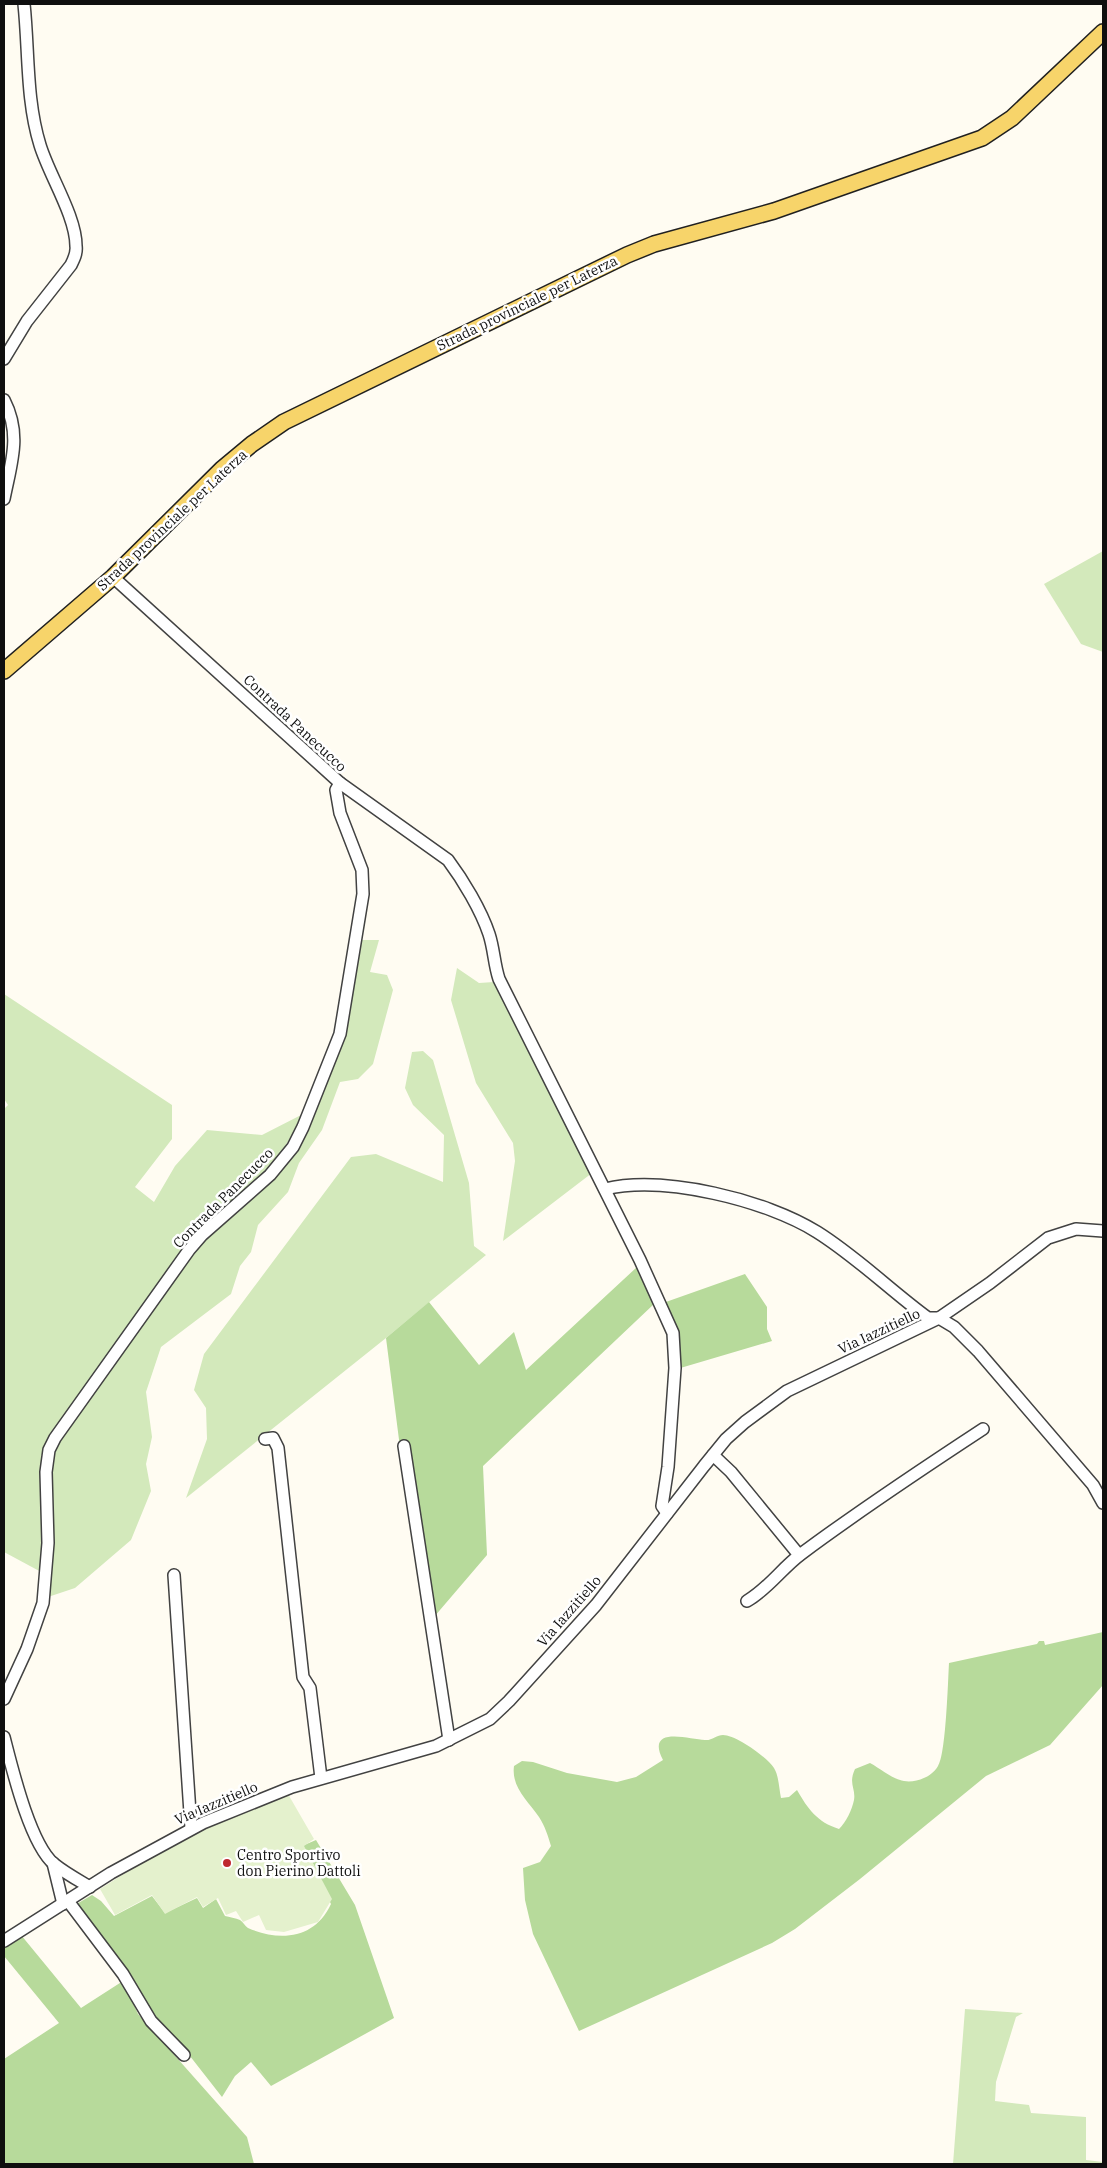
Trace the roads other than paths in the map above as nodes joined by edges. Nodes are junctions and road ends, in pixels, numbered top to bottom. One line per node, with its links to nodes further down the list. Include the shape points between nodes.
1 (24, 4): 3 (street, via 34,118 40,145 71,223 76,255 27,321)
2 (1103, 32): 6 (main road, Strada provinciale per Laterza, via 1012,118 982,138 774,211 654,244 284,422 222,470)
3 (4, 359)
4 (4, 400): 5 (street, via 15,440)
5 (4, 499)
6 (113, 577): 7 (main road, Strada provinciale per Laterza); 8 (street, Contrada Panecucco)
7 (4, 671)
8 (340, 783): 9 (street, via 448,860 457,873 489,933 499,979); 21 (street, Contrada Panecucco, via 336,790 340,813 362,870 363,894 337,1045 293,1147 270,1175 189,1250 52,1444 46,1472 48,1543 43,1603 33,1636)
9 (605, 1189): 11 (street, via 623,1185 707,1192 795,1220 848,1253 928,1318); 17 (street, via 673,1333 675,1368 662,1506)
10 (1103, 1231): 11 (street, Via Iazzitiello, via 1076,1229 1048,1238)
11 (939, 1318): 15 (street, Via Iazzitiello, via 786,1391 745,1422); 16 (street, via 954,1326 1007,1383 1094,1485)
12 (983, 1429): 18 (street)
13 (265, 1439): 24 (street, via 273,1438 278,1448 303,1677 310,1688)
14 (404, 1446): 23 (street)
15 (713, 1455): 17 (street, Via Iazzitiello); 18 (street, via 731,1472)
16 (1103, 1503)
17 (667, 1513): 23 (street, Via Iazzitiello, via 596,1605 509,1701 490,1719)
18 (799, 1555): 20 (street)
19 (174, 1575): 25 (street)
20 (747, 1601)
21 (5, 1694)
22 (4, 1737): 26 (street, via 22,1802 41,1846)
23 (450, 1740): 24 (street, Via Iazzitiello)
24 (321, 1778): 25 (street, Via Iazzitiello)
25 (191, 1828): 27 (street, Via Iazzitiello)
26 (53, 1863): 27 (street); 28 (street)
27 (90, 1887): 28 (street, Via Iazzitiello)
28 (65, 1903): 29 (street, Via Iazzitiello); 30 (street, via 123,1974 151,2021)
29 (4, 1941)
30 (184, 2055)

